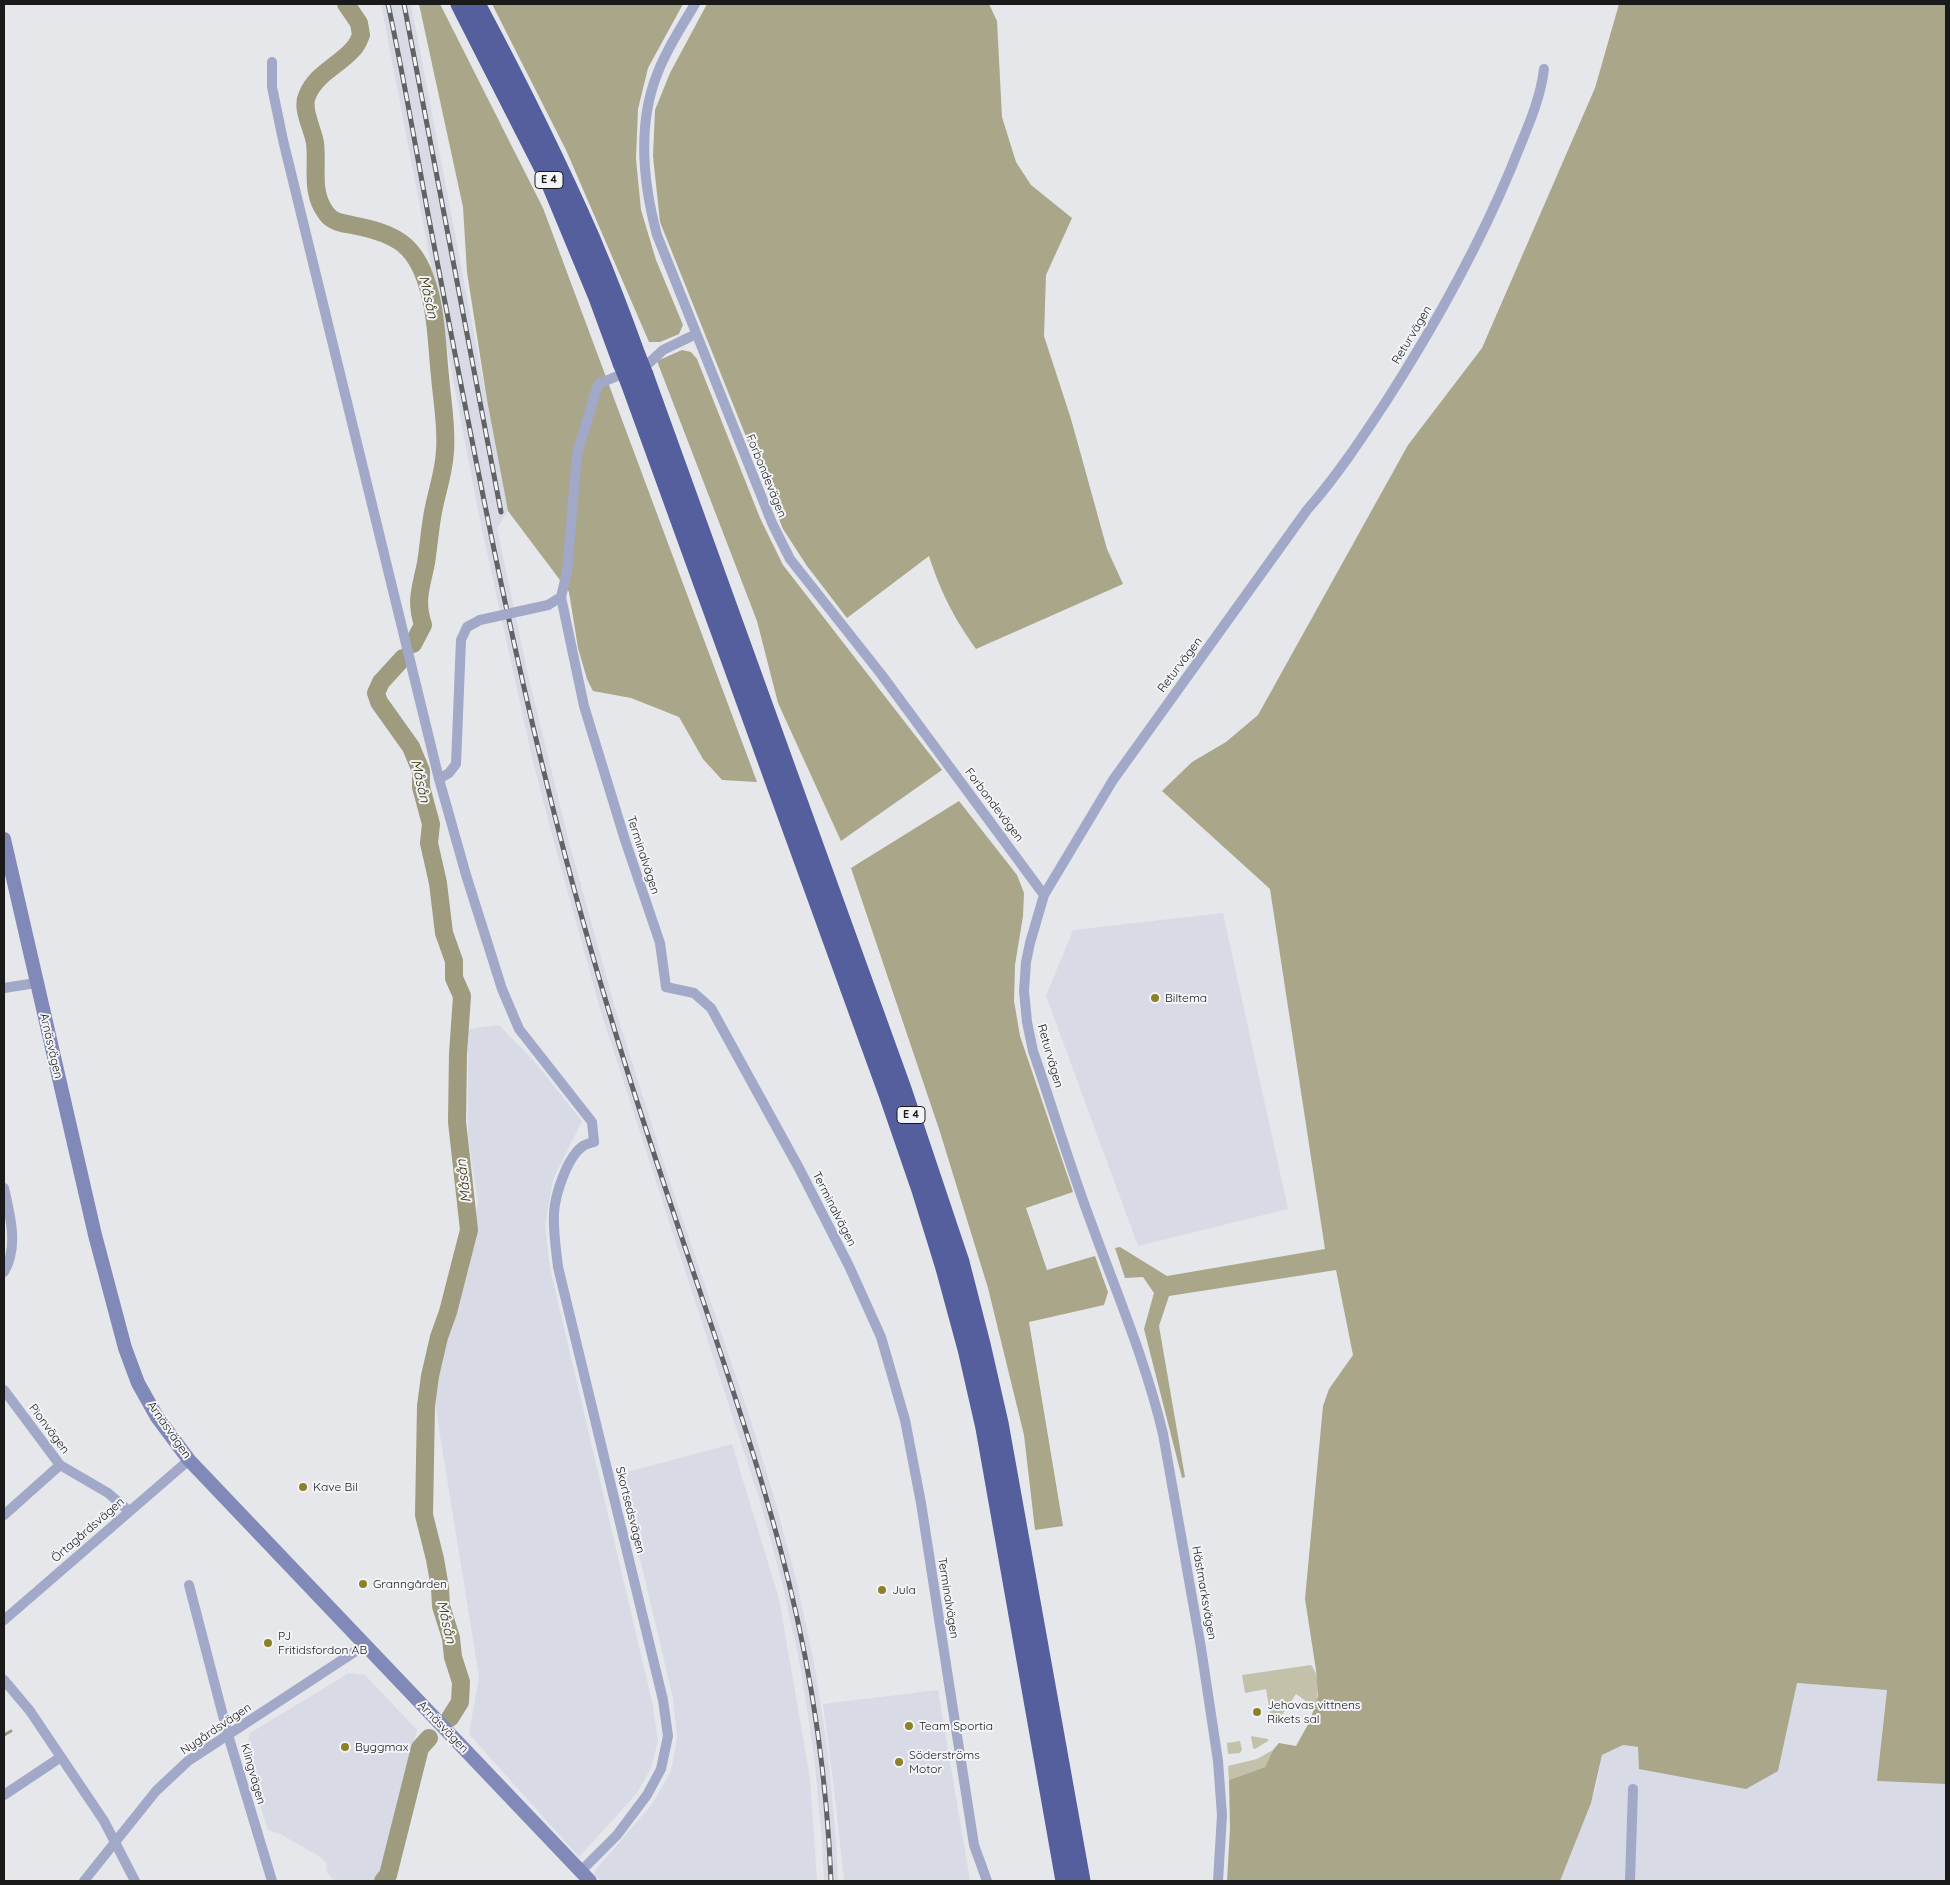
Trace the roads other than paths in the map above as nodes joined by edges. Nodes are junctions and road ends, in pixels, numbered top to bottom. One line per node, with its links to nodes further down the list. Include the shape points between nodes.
1 (460, 4): 7 (highway, E 4, via 548,177 597,295)
2 (476, 4): 7 (highway, E 4, via 524,96 611,288)
3 (694, 4): 6 (street, Forbondevägen, via 658,70 644,140 647,190 657,235)
4 (272, 62): 10 (street, via 272,87 283,140)
5 (1544, 69): 12 (street, Returvägen, via 1532,116 1497,200 1425,340 1328,486 1307,510 1113,780)
6 (696, 334): 9 (street, via 663,350 649,363 598,384 577,454 567,572); 12 (street, Forbondevägen, via 772,524 790,559 881,674)
7 (629, 359): 8 (highway, E 4, bridge)
8 (637, 378): 37 (highway, E 4, via 888,1094 945,1268 985,1428); 38 (highway, E 4, via 905,1098 960,1262 999,1423)
9 (561, 597): 10 (street, bridge, via 548,605 480,620 467,627 461,640 456,764); 36 (street, Terminalvägen, via 584,706 660,943 666,987 694,993 711,1008 800,1170 881,1337 905,1420 974,1845)
10 (440, 779): 32 (street, Skortsedsvägen, via 502,989 519,1029 592,1122 594,1142 583,1146 574,1155 558,1191 554,1236 558,1268 663,1700 668,1736 661,1769 647,1795)
11 (4, 838): 13 (street, Arnäsvägen)
12 (1044, 895): 17 (street, Returvägen, via 1026,962 1027,1022 1091,1222)
13 (36, 983): 14 (street); 19 (street, Arnäsvägen, via 125,1348 138,1383 157,1417)
14 (4, 988)
15 (4, 1188): 16 (street, via 12,1245)
16 (4, 1272)
17 (1126, 1315): 39 (street, Hästmarksvägen, via 1164,1434 1201,1648 1222,1815)
18 (4, 1390): 20 (street, Pionvägen)
19 (189, 1460): 21 (street, Örtagårdsvägen); 25 (street, Arnäsvägen)
20 (60, 1465): 21 (street, Pionvägen, via 108,1493); 22 (street)
21 (128, 1511): 24 (street, Örtagårdsvägen)
22 (4, 1515)
23 (189, 1585): 27 (street, Klingvägen)
24 (4, 1620)
25 (365, 1644): 27 (street, Nygårdsvägen); 32 (street, Arnäsvägen)
26 (4, 1680): 28 (street)
27 (228, 1735): 31 (street, Nygårdsvägen, via 188,1761 156,1791); 35 (street, Klingvägen)
28 (62, 1756): 30 (street); 31 (street, via 104,1821)
29 (1633, 1790): 40 (street)
30 (4, 1795)
31 (114, 1843): 33 (street, Nygårdsvägen); 34 (street)
32 (585, 1876)
33 (84, 1881)
34 (135, 1881)
35 (272, 1881)
36 (987, 1881)
37 (1065, 1881)
38 (1081, 1881)
39 (1218, 1881)
40 (1630, 1881)

